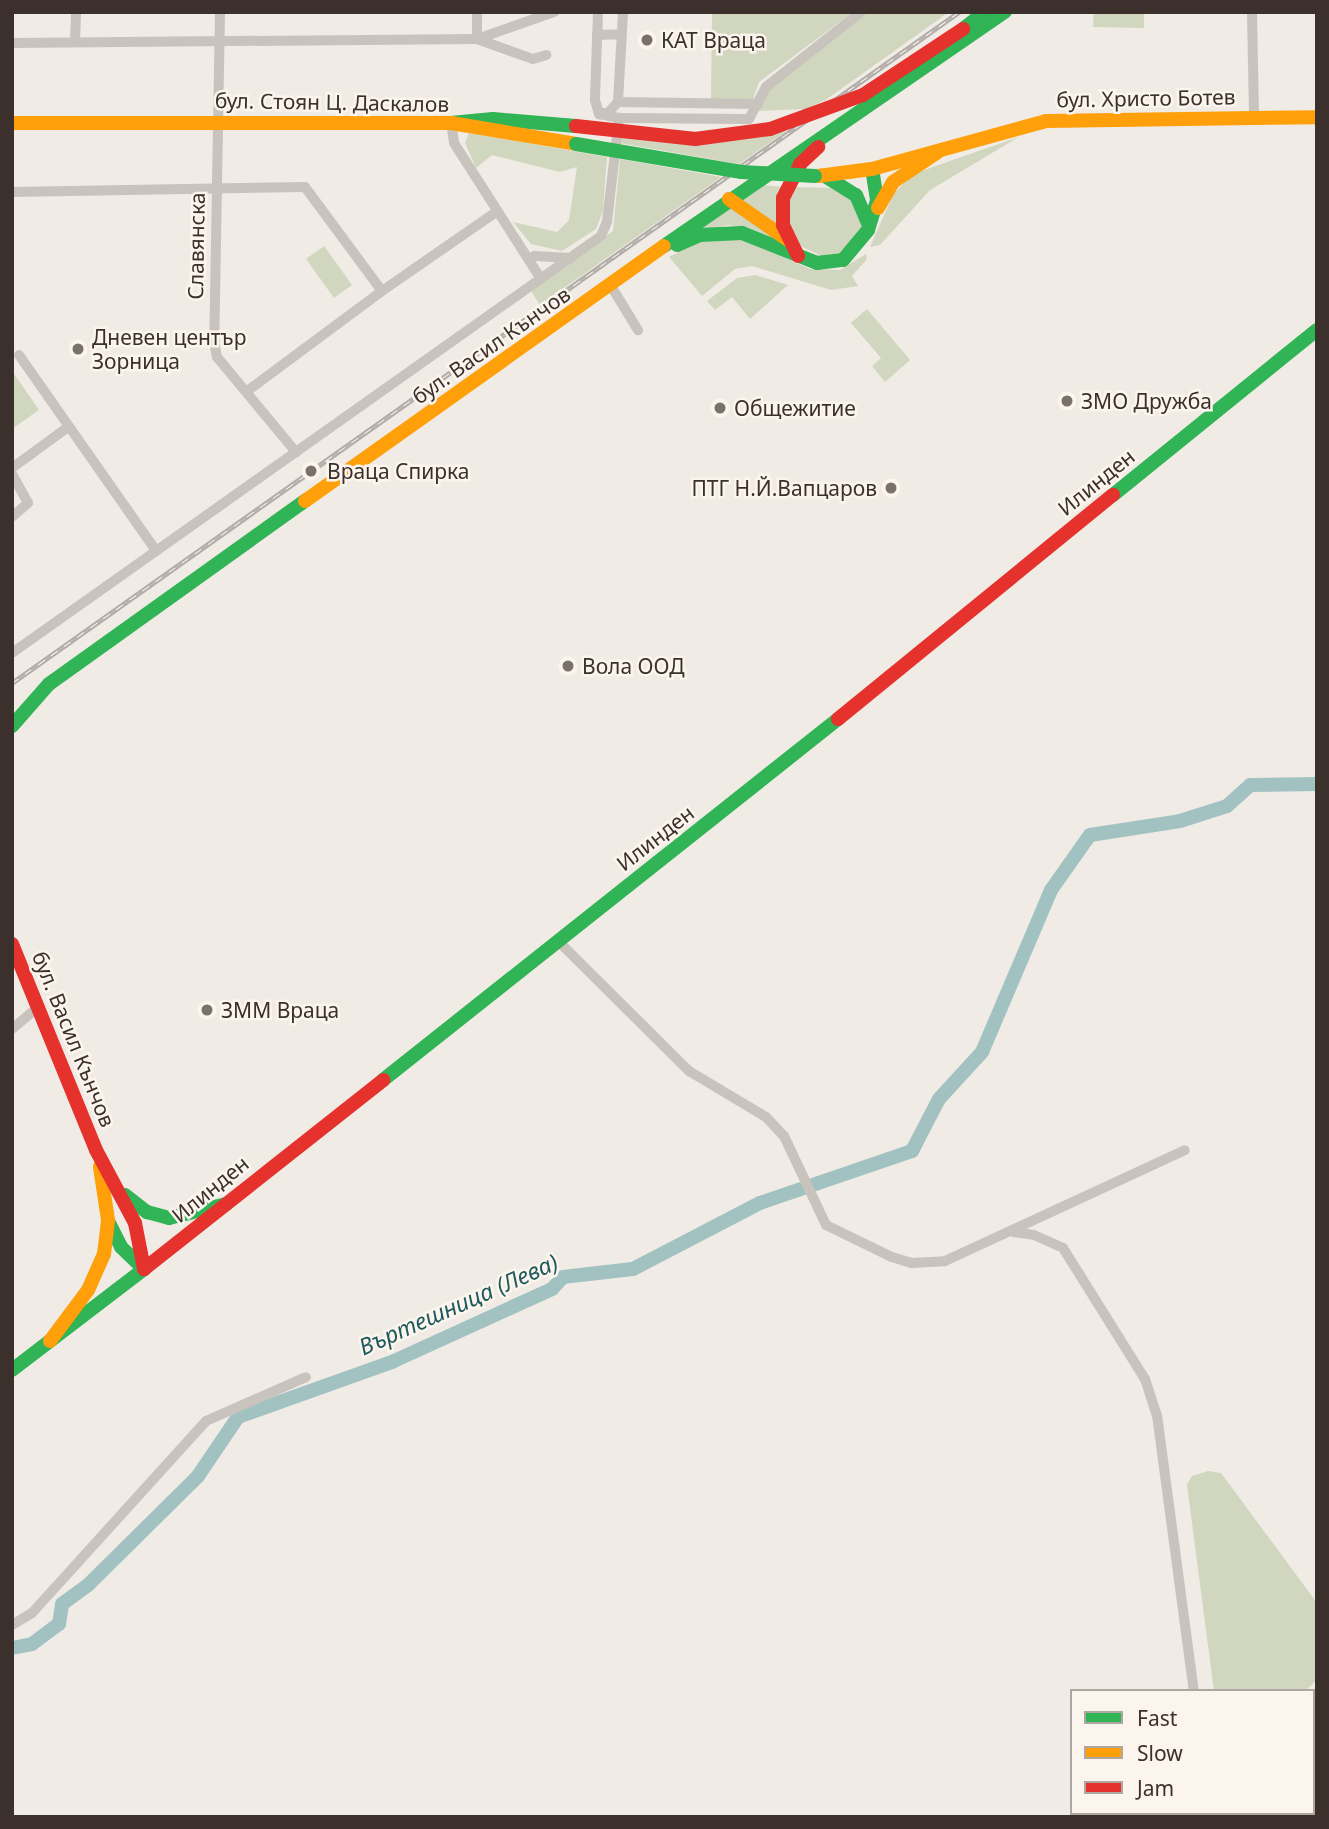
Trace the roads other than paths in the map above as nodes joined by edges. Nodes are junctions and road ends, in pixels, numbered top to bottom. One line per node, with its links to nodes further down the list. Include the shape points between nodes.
1 (76, 12): 16 (street)
2 (220, 12): 14 (street, Славянска)
3 (477, 12): 13 (street)
4 (554, 12): 13 (street)
5 (598, 12): 12 (street)
6 (622, 12): 11 (street)
7 (861, 12): 19 (street, via 766,87)
8 (985, 12): 27 (main road, bridge, via 863,95 770,129 695,139 493,119)
9 (1005, 12): 25 (main road, бул. Васил Кънчов)
10 (1252, 12): 21 (street)
11 (621, 34): 12 (street); 18 (street)
12 (597, 35): 20 (street)
13 (477, 39): 14 (street); 17 (street, via 533,59)
14 (219, 42): 16 (street); 24 (street, Славянска)
15 (12, 43): 16 (street)
16 (75, 43)
17 (546, 55)
18 (618, 102): 19 (street); 20 (street, via 608,113)
19 (758, 104): 23 (street, via 755,115 746,120)
20 (598, 114): 23 (street)
21 (1254, 117): 22 (main road, бул. Христо Ботев); 28 (main road, бул. Христо Ботев, via 1046,121)
22 (1317, 117)
23 (620, 118): 40 (street, via 607,222 601,236)
24 (218, 122): 26 (main road, бул. Стоян Ц. Даскалов); 27 (main road, бул. Стоян Ц. Даскалов); 31 (street, Славянска)
25 (847, 122): 33 (main road, бул. Васил Кънчов); 36 (main road, via 800,164 790,180 781,211)
26 (12, 123)
27 (451, 123): 30 (main road, бул. Стоян Ц. Даскалов, bridge, via 742,173); 34 (street, via 454,143)
28 (938, 152): 29 (main road, бул. Христо Ботев); 35 (main road, via 893,182)
29 (872, 169): 30 (main road, бул. Христо Ботев); 35 (main road, via 877,201)
30 (820, 176): 35 (main road, via 856,195)
31 (216, 188): 32 (street); 43 (street, via 305,187); 48 (street, Славянска, via 214,342 217,357)
32 (12, 192)
33 (729, 199): 36 (main road); 38 (main road, бул. Васил Кънчов)
34 (496, 212): 39 (street); 43 (street)
35 (869, 225): 37 (main road, via 860,244 843,260 817,262)
36 (788, 240): 37 (main road)
37 (798, 256): 38 (main road, via 742,233 720,232 699,235)
38 (651, 257): 42 (main road, бул. Васил Кънчов)
39 (532, 258): 40 (street); 41 (street); 44 (street)
40 (571, 258): 41 (street)
41 (544, 276): 44 (street)
42 (611, 286): 45 (street); 56 (main road, бул. Васил Кънчов, via 49,684)
43 (382, 290): 48 (street)
44 (524, 291): 50 (street)
45 (638, 330)
46 (1317, 330): 57 (main road, Илинден)
47 (19, 355): 49 (street)
48 (246, 392): 50 (street, Славянска)
49 (68, 427): 51 (street); 54 (street)
50 (296, 452): 54 (street)
51 (12, 468)
52 (12, 474): 53 (street, via 28,503)
53 (12, 517)
54 (156, 551): 55 (street)
55 (12, 653)
56 (12, 726)
57 (557, 940): 64 (main road, Илинден); 66 (street, via 689,1072 766,1117 784,1136 826,1225 912,1263 945,1261)
58 (12, 944): 59 (main road, бул. Васил Кънчов)
59 (38, 1007): 60 (street); 61 (main road, бул. Васил Кънчов)
60 (12, 1029)
61 (96, 1150): 63 (main road, бул. Васил Кънчов); 65 (main road, бул. Васил Кънчов)
62 (1185, 1150): 66 (street)
63 (111, 1178): 64 (main road, via 138,1207 157,1216 182,1218); 67 (main road, бул. Васил Кънчов, via 139,1233)
64 (226, 1204): 67 (main road, Илинден)
65 (108, 1220): 67 (main road, via 121,1247); 68 (main road, бул. Васил Кънчов, via 104,1254 95,1278)
66 (1012, 1232): 72 (street, via 1034,1235 1063,1248 1145,1379 1157,1415)
67 (144, 1269): 68 (main road, Илинден)
68 (50, 1341): 69 (main road, Илинден)
69 (12, 1370)
70 (306, 1377): 71 (street, via 206,1421 32,1613)
71 (12, 1625)
72 (1194, 1689)

